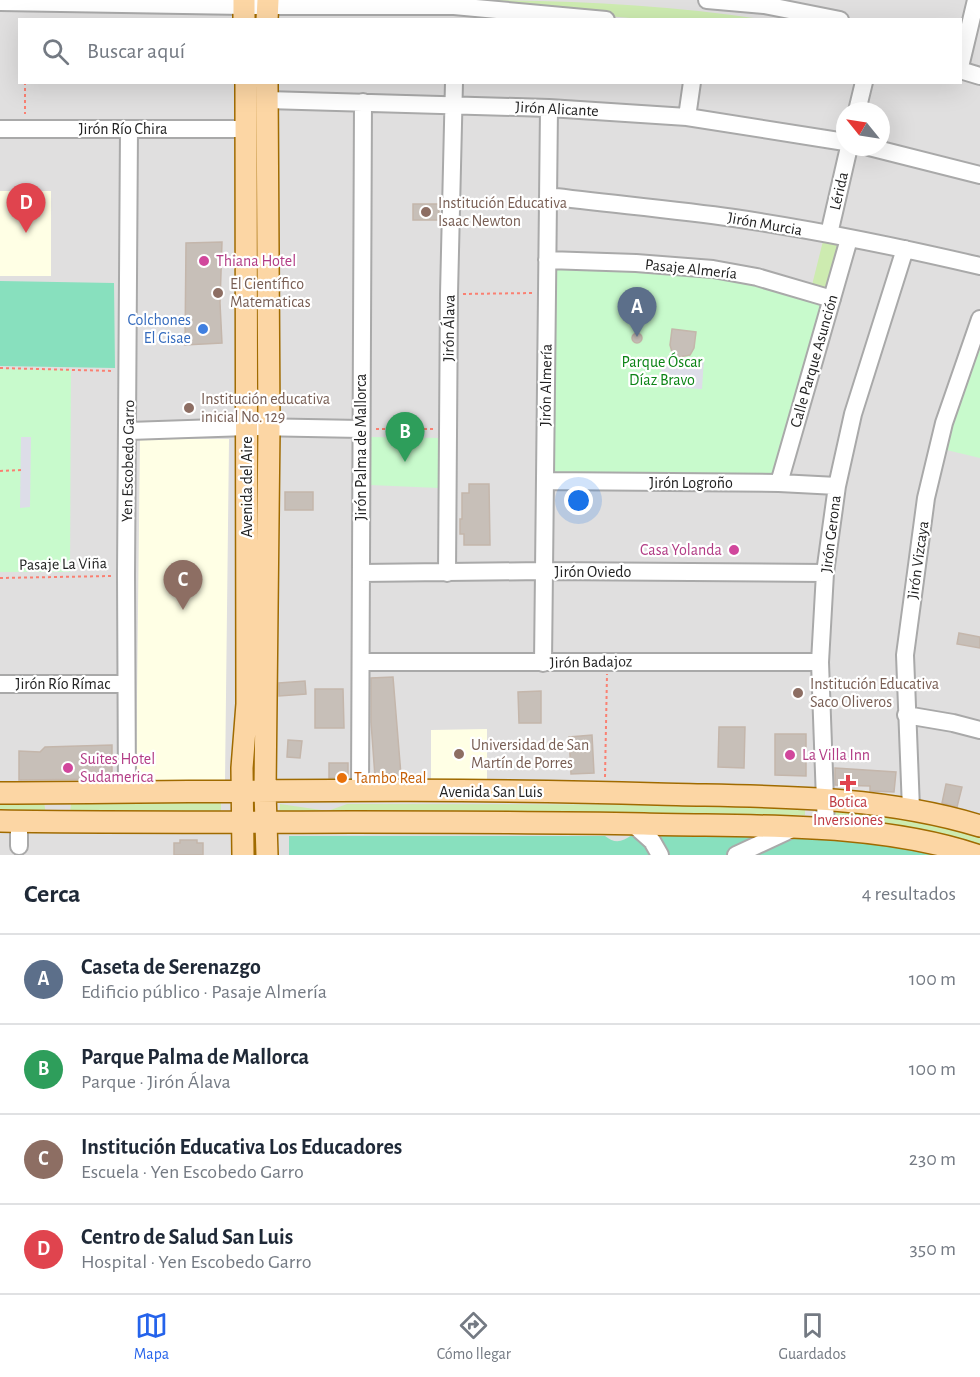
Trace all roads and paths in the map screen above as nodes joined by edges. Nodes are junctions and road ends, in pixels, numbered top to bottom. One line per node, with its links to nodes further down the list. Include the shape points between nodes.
1 (707, 0): 9 (street)
2 (976, 0): 10 (street)
3 (112, 1): 4 (street); 5 (street)
4 (0, 2)
5 (244, 8): 7 (street)
6 (454, 9): 7 (street); 8 (street)
7 (267, 11)
8 (578, 18)
9 (829, 18)
10 (969, 44): 11 (street)
11 (962, 63)
12 (962, 70): 13 (street)
13 (980, 76)
14 (25, 84): 26 (path)
15 (246, 84): 28 (main road, Avenida del Aire)
16 (454, 84): 22 (street, Jirón Álava)
17 (692, 84): 24 (street)
18 (864, 84): 21 (street)
19 (267, 91): 20 (street, Jirón Alicante); 46 (main road, Avenida del Aire)
20 (363, 102): 22 (street, Jirón Alicante); 47 (street, Jirón Palma de Mallorca)
21 (859, 102)
22 (454, 106): 23 (street, Jirón Alicante); 40 (street, Jirón Álava)
23 (549, 108): 24 (street, Jirón Alicante); 33 (street, Jirón Almería)
24 (687, 117): 29 (street, Jirón Alicante)
25 (0, 129): 26 (street, Jirón Río Chira)
26 (25, 129): 27 (street, Jirón Río Chira)
27 (129, 129): 28 (street, Jirón Río Chira); 44 (street, Yen Escobedo Garro)
28 (247, 129): 45 (main road, Avenida del Aire)
29 (836, 141)
30 (890, 152): 32 (street)
31 (847, 156): 34 (street, Lérida)
32 (980, 175)
33 (548, 196): 34 (street, Jirón Murcia, via 664,208); 37 (street, Jirón Almería)
34 (829, 234): 35 (street, Jirón Murcia)
35 (849, 239): 36 (street, Jirón Murcia); 41 (street, Calle Parque Asunción)
36 (904, 249): 38 (street, Jirón Murcia); 54 (street, Jirón Gerona, via 853,414)
37 (547, 260): 39 (street, Jirón Almería); 41 (street, Pasaje Almería, via 713,269)
38 (980, 266)
39 (547, 293): 40 (path); 52 (street, Jirón Almería)
40 (450, 294): 48 (street, Jirón Álava)
41 (832, 299): 53 (street, Calle Parque Asunción)
42 (980, 318): 67 (street, Jirón Vizcaya, via 944,423 926,498 905,656)
43 (0, 369): 44 (path)
44 (129, 370): 49 (street, Yen Escobedo Garro)
45 (247, 427): 46 (street); 49 (street); 70 (main road, Avenida del Aire, via 247,704)
46 (269, 427): 47 (street); 71 (main road, Avenida del Aire)
47 (362, 429): 48 (path); 56 (street, Jirón Palma de Mallorca)
48 (448, 429): 57 (street, Jirón Álava)
49 (129, 431): 59 (street, Yen Escobedo Garro)
50 (21, 470): 51 (path)
51 (0, 471)
52 (545, 481): 53 (street, Jirón Logroño); 55 (street, Jirón Almería)
53 (779, 483): 54 (street, Jirón Logroño)
54 (837, 486): 58 (street, Jirón Gerona)
55 (544, 572): 57 (street, Jirón Oviedo); 58 (street, Jirón Oviedo); 64 (street, Jirón Almería)
56 (361, 573): 57 (street, Jirón Oviedo); 61 (street, Jirón Palma de Mallorca)
57 (447, 573)
58 (825, 573): 63 (street, Jirón Gerona)
59 (126, 575): 60 (path, Pasaje La Viña); 66 (street, Yen Escobedo Garro)
60 (0, 578)
61 (361, 662): 64 (street, Jirón Badajoz); 69 (street, Jirón Palma de Mallorca)
62 (607, 662): 63 (street, Jirón Badajoz); 64 (street, Jirón Badajoz); 72 (path)
63 (820, 662): 76 (street, Jirón Gerona)
64 (543, 663)
65 (0, 684): 66 (street, Jirón Río Rímac)
66 (126, 684): 75 (street, Yen Escobedo Garro)
67 (906, 715): 68 (street); 77 (street, Jirón Vizcaya)
68 (980, 730)
69 (360, 791): 71 (main road, Avenida San Luis); 72 (main road, Avenida San Luis)
70 (242, 792): 71 (main road, Avenida San Luis); 75 (main road, Avenida San Luis); 81 (main road, Avenida del Aire)
71 (265, 792): 80 (main road, Avenida del Aire)
72 (605, 792): 76 (main road, Avenida San Luis)
73 (0, 793): 74 (main road, Avenida San Luis)
74 (54, 793): 75 (main road, Avenida San Luis); 79 (main road)
75 (128, 793)
76 (825, 799): 77 (main road, Avenida San Luis); 85 (street, Jirón Gerona)
77 (911, 809): 83 (main road, Avenida San Luis)
78 (9, 821): 79 (main road, Avenida San Luis); 86 (street)
79 (55, 821): 81 (main road, Avenida San Luis)
80 (266, 821): 81 (main road, Avenida San Luis); 82 (main road, Avenida San Luis); 88 (main road, Avenida del Aire)
81 (243, 822): 87 (main road, Avenida del Aire)
82 (633, 824): 84 (main road, Avenida San Luis); 89 (street, via 652,841)
83 (980, 826)
84 (795, 828): 85 (main road, Avenida San Luis); 90 (street)
85 (826, 828): 91 (main road, Avenida San Luis, via 925,841)
86 (19, 846)
87 (243, 855)
88 (267, 855)
89 (660, 855)
90 (736, 855)
91 (976, 855)

